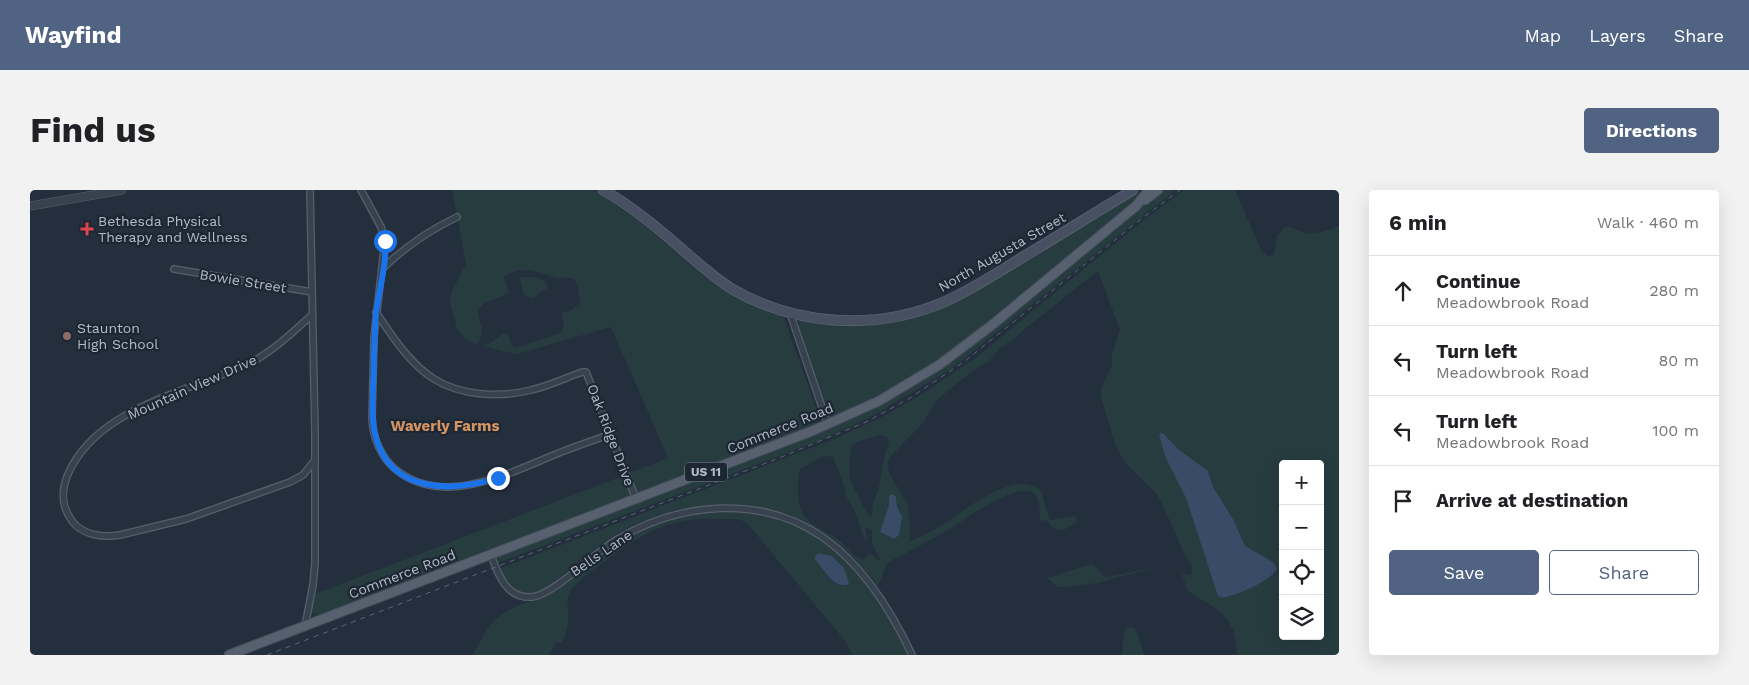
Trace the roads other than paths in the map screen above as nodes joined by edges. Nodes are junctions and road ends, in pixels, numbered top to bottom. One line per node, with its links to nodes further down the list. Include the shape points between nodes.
1 (122, 190): 10 (street)
2 (310, 190): 15 (street)
3 (361, 190): 13 (street, via 384,233)
4 (603, 190): 17 (main road, North Augusta Street, via 644,217 723,283 758,302)
5 (1133, 190): 9 (main road, North Augusta Street)
6 (1141, 190): 9 (main road, North Augusta Street)
7 (1149, 190): 11 (main road, Commerce Road / US 11)
8 (1158, 190): 11 (main road, US 11)
9 (1120, 199): 17 (main road, North Augusta Street, via 979,284 931,307 894,317 858,321 826,320)
10 (30, 206)
11 (1136, 206): 19 (main road, Commerce Road / US 11, via 939,365 886,397)
12 (457, 217): 13 (street, via 399,253)
13 (383, 268): 16 (street)
14 (174, 269): 15 (street, Bowie Street)
15 (312, 292): 18 (street)
16 (376, 312): 20 (street, Oak Ridge Drive, via 398,344 428,375 461,390 518,393 586,372); 20 (street, via 374,430 386,459 410,479 438,486 478,483)
17 (790, 313): 19 (street)
18 (312, 315): 21 (street); 21 (street, Mountain View Drive, via 260,357 140,409 102,431 72,466 63,486 63,503 79,529 114,536 186,519 290,482 303,475)
19 (828, 425): 22 (main road, Commerce Road / US 11)
20 (611, 434): 22 (street, Oak Ridge Drive)
21 (315, 460): 24 (street, via 315,563)
22 (636, 499): 23 (main road, Commerce Road / US 11)
23 (491, 555): 24 (main road, Commerce Road / US 11); 26 (street, Bells Lane, via 500,578 509,590 533,597 547,592 611,543 656,520 715,508 766,512 804,526 845,556 877,595)
24 (305, 626): 25 (main road, Commerce Road / US 11)
25 (229, 655)
26 (912, 655)

